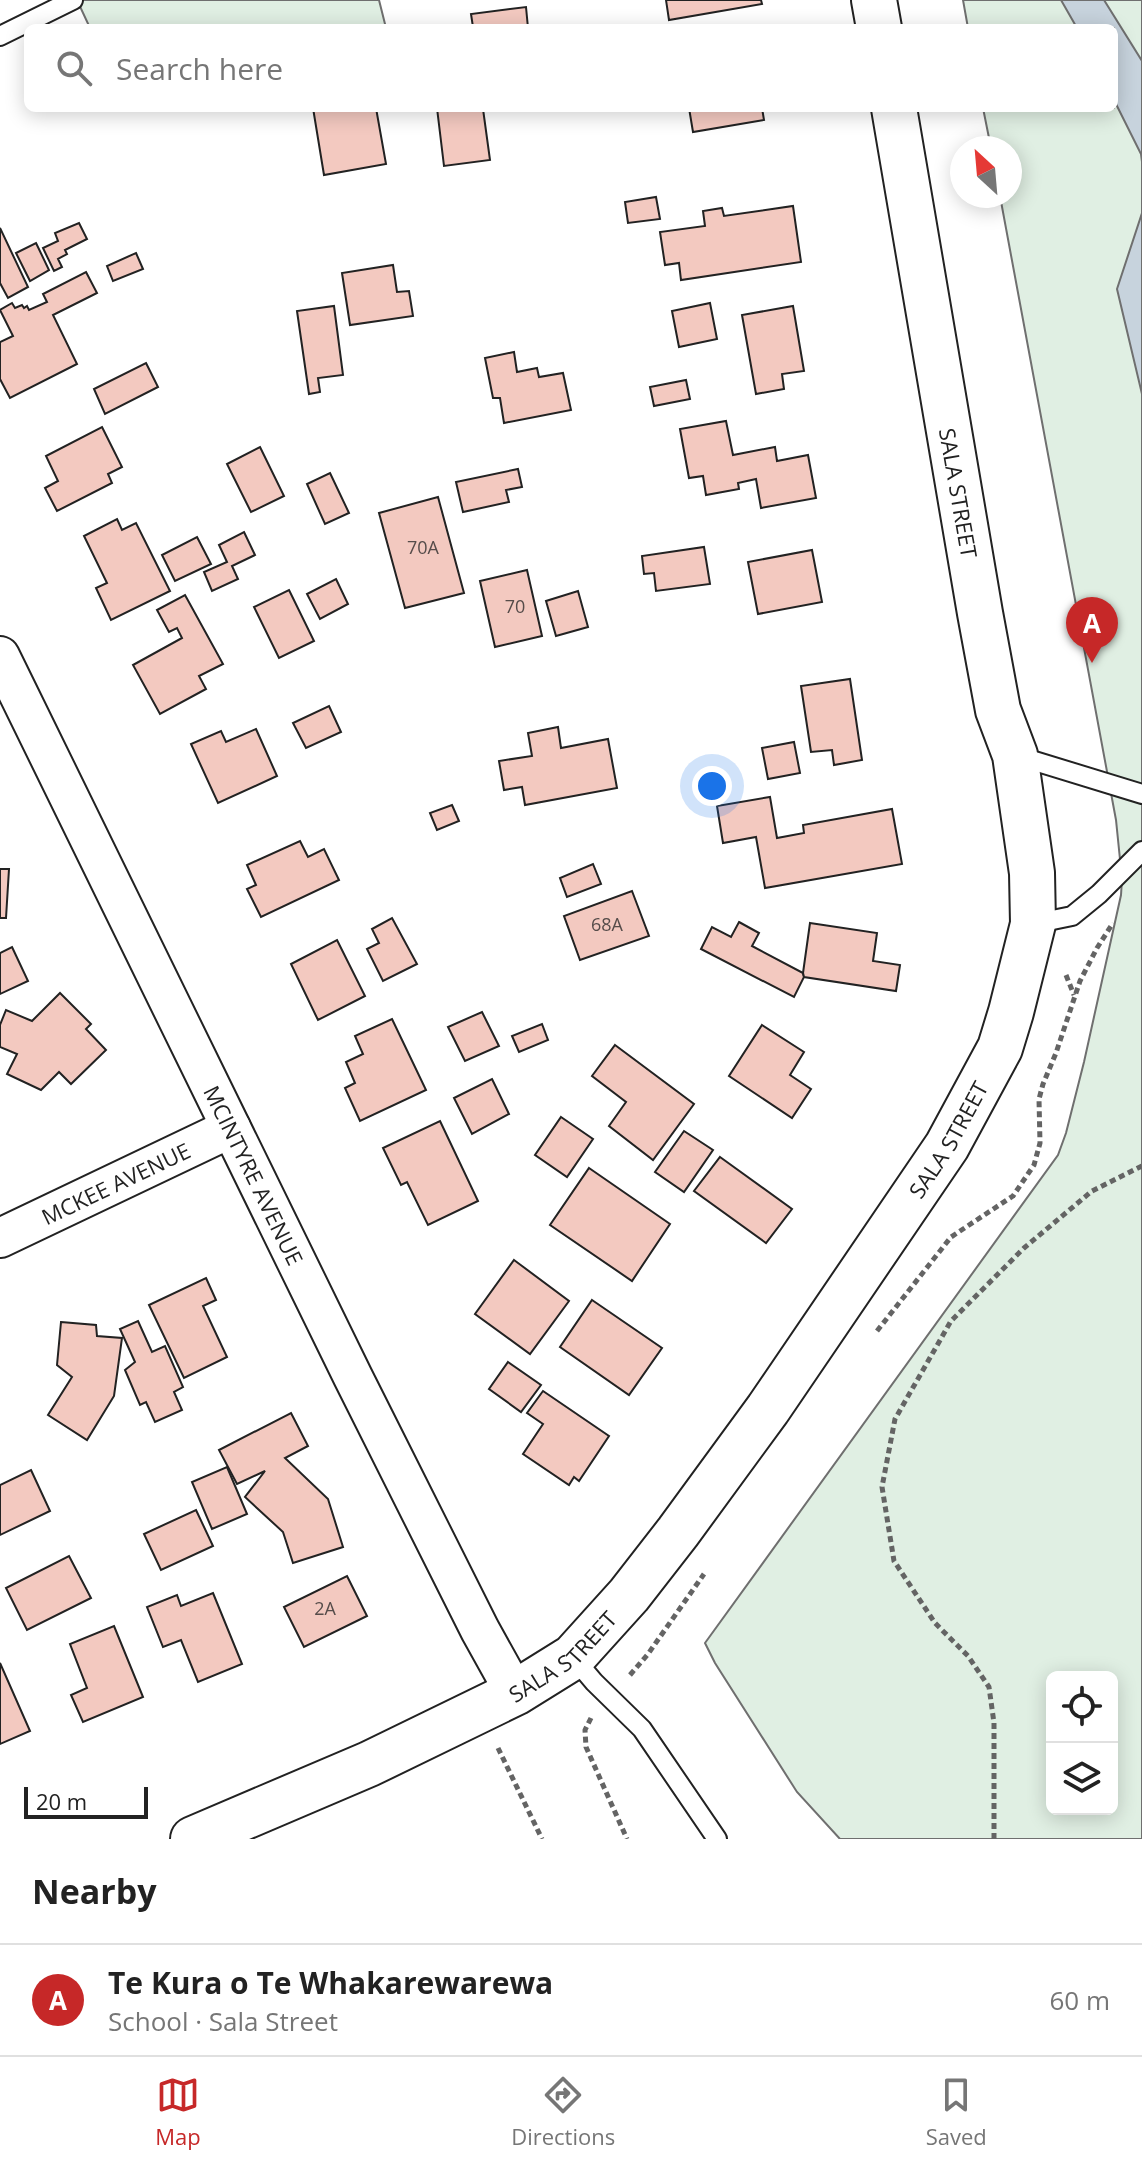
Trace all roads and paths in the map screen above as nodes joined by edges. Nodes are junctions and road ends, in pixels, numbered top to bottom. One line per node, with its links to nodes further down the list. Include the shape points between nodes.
1 (73, 0): 4 (lane)
2 (874, 0): 5 (highway)
3 (24, 24): 6 (lane)
4 (24, 24)
5 (878, 24)
6 (0, 36)
7 (895, 112): 9 (highway, SALA STREET, via 995,697)
8 (0, 656): 15 (street, MCINTYRE AVENUE)
9 (1015, 755): 10 (lane); 12 (highway, SALA STREET, via 1032,873)
10 (1142, 794)
11 (1142, 851): 12 (lane, via 1072,916)
12 (1033, 924): 18 (highway, SALA STREET, via 1000,1048 947,1146 678,1532)
13 (1062, 964): 14 (path)
14 (1074, 995)
15 (231, 1128): 17 (street, MCKEE AVENUE); 19 (street, MCINTYRE AVENUE)
16 (1142, 1166): 26 (path, via 1092,1191 1024,1248 951,1321 895,1419 882,1487 894,1561 935,1623 989,1687)
17 (0, 1238)
18 (573, 1657): 19 (highway, SALA STREET); 25 (lane, via 642,1729)
19 (515, 1693): 22 (highway, SALA STREET, via 369,1764)
20 (587, 1723): 24 (path, via 592,1765)
21 (495, 1743): 23 (path)
22 (193, 1839)
23 (542, 1839)
24 (627, 1839)
25 (717, 1839)
26 (994, 1839)

